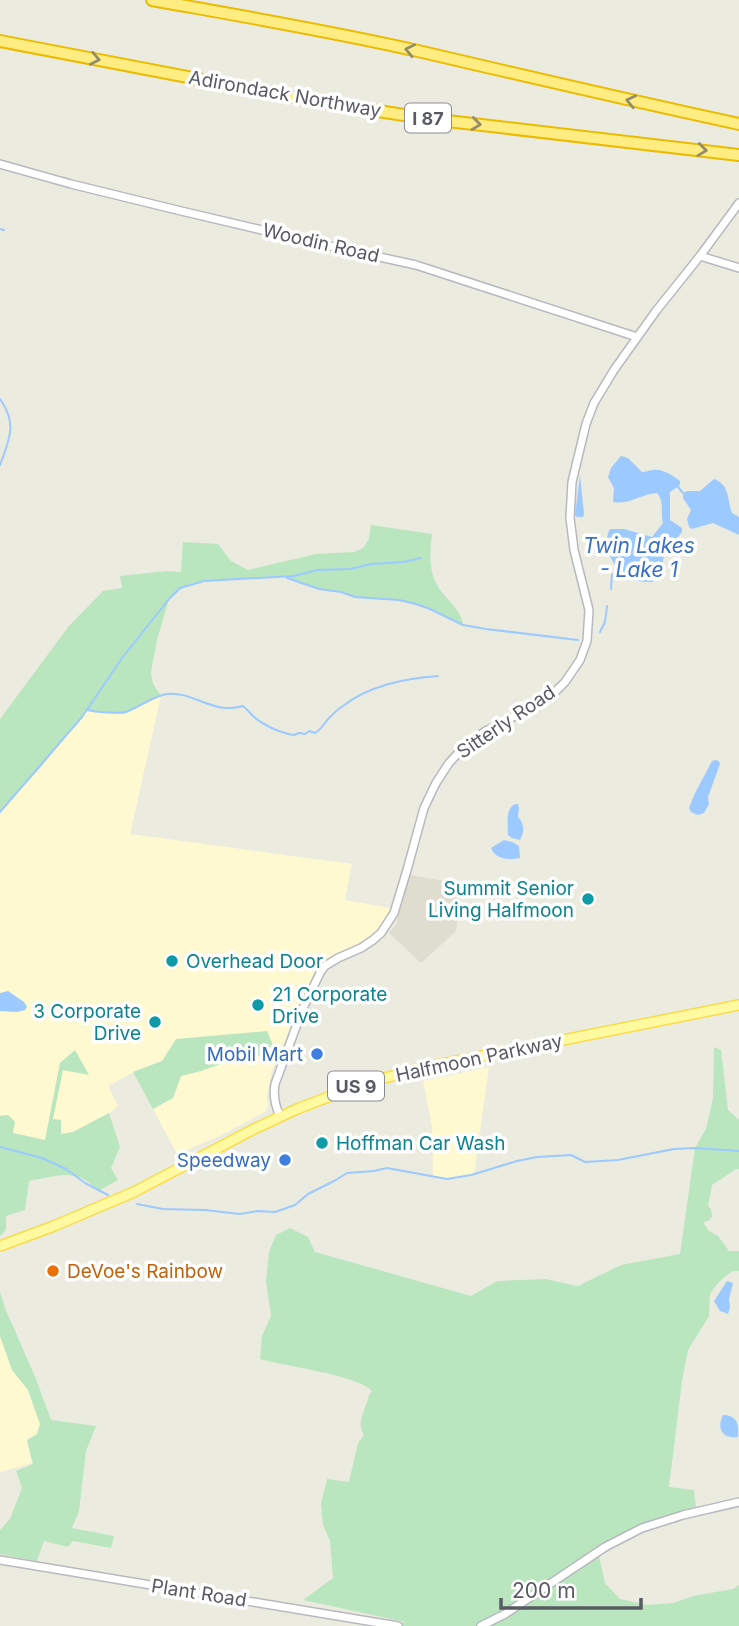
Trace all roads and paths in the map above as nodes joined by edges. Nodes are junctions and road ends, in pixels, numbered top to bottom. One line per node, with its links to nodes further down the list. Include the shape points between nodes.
1 (152, 0): 5 (highway, one-way to 1, via 417,51)
2 (0, 41): 4 (highway, Adirondack Northway / I 87)
3 (0, 48): 4 (highway)
4 (36, 48): 6 (highway, Adirondack Northway / I 87, one-way to 6, via 359,109)
5 (739, 124)
6 (739, 155)
7 (0, 164): 11 (street, Woodin Road, via 416,265)
8 (739, 203): 9 (street, Sitterly Road)
9 (700, 256): 10 (street); 11 (street, Sitterly Road)
10 (739, 268)
11 (637, 337): 13 (street, Sitterly Road, via 594,403 572,482 570,527 589,604 584,651 554,693 484,732 445,768 424,808 388,923 373,940 324,966 307,999 275,1084)
12 (739, 1005): 13 (main road, Halfmoon Parkway / US 9, via 427,1067 365,1083)
13 (280, 1116): 14 (main road, Halfmoon Parkway / US 9, via 134,1192)
14 (0, 1246)
15 (739, 1502): 18 (street, via 642,1528)
16 (0, 1560): 17 (street, Plant Road)
17 (398, 1626)
18 (481, 1626)

